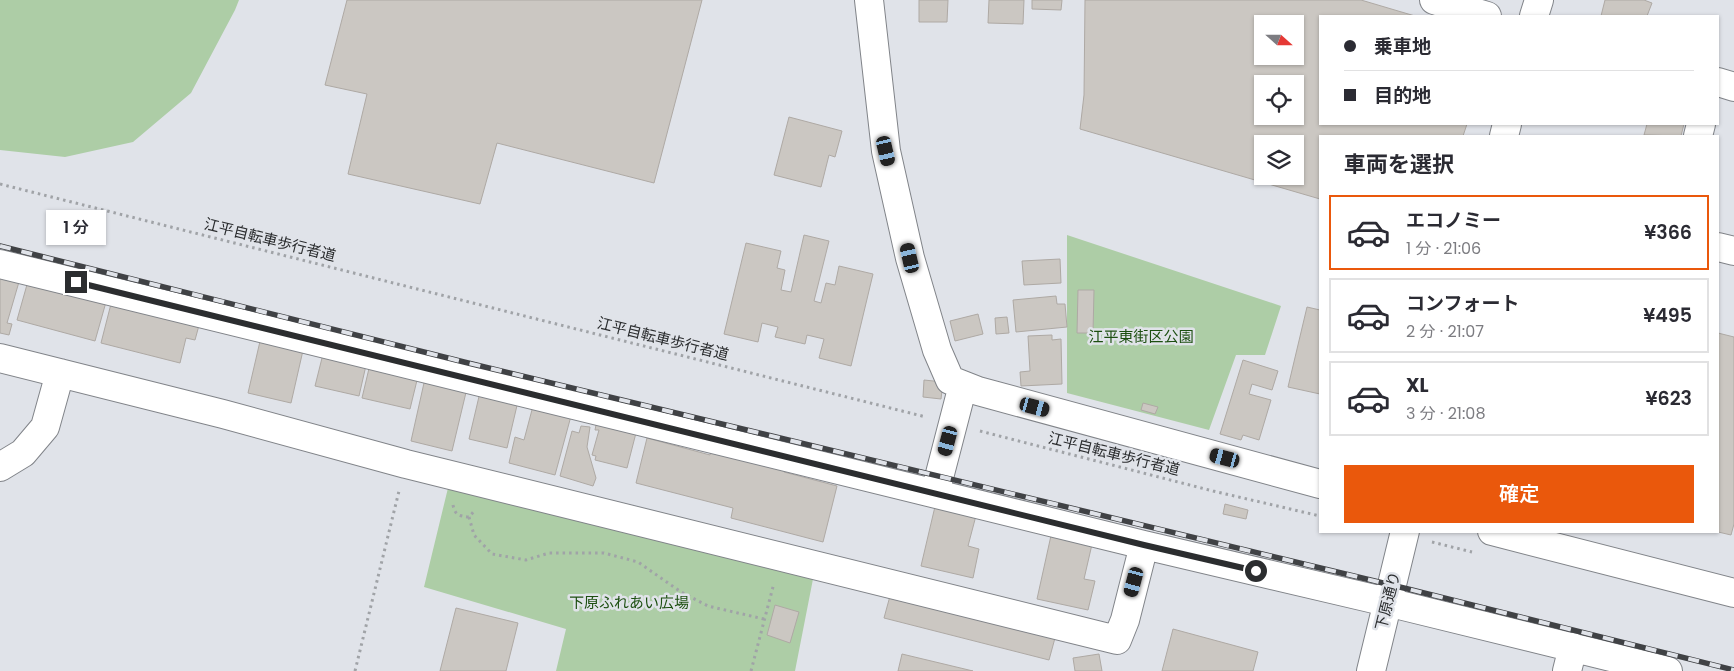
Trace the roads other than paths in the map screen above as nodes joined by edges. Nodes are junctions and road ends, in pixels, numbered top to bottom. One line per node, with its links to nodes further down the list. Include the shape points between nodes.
1 (869, 0): 13 (street, via 886,151 910,258 937,350 950,380)
2 (1434, 0): 4 (street)
3 (1539, 0): 5 (street)
4 (1484, 15)
5 (1534, 15)
6 (1719, 82): 7 (street)
7 (1734, 87)
8 (1719, 246): 9 (street)
9 (1734, 251)
10 (0, 264): 16 (street)
11 (0, 358): 12 (street)
12 (60, 373): 14 (street, via 45,427 23,453); 19 (street, via 406,464 1117,640)
13 (963, 385): 15 (street); 16 (street)
14 (0, 467)
15 (1319, 484)
16 (935, 493): 19 (street)
17 (1405, 533): 21 (street, 下原通り)
18 (1500, 533): 20 (street)
19 (1144, 545): 21 (street)
20 (1734, 593)
21 (1388, 602): 22 (street); 23 (street, 下原通り)
22 (1570, 659): 24 (street)
23 (1371, 671)
24 (1667, 671)

